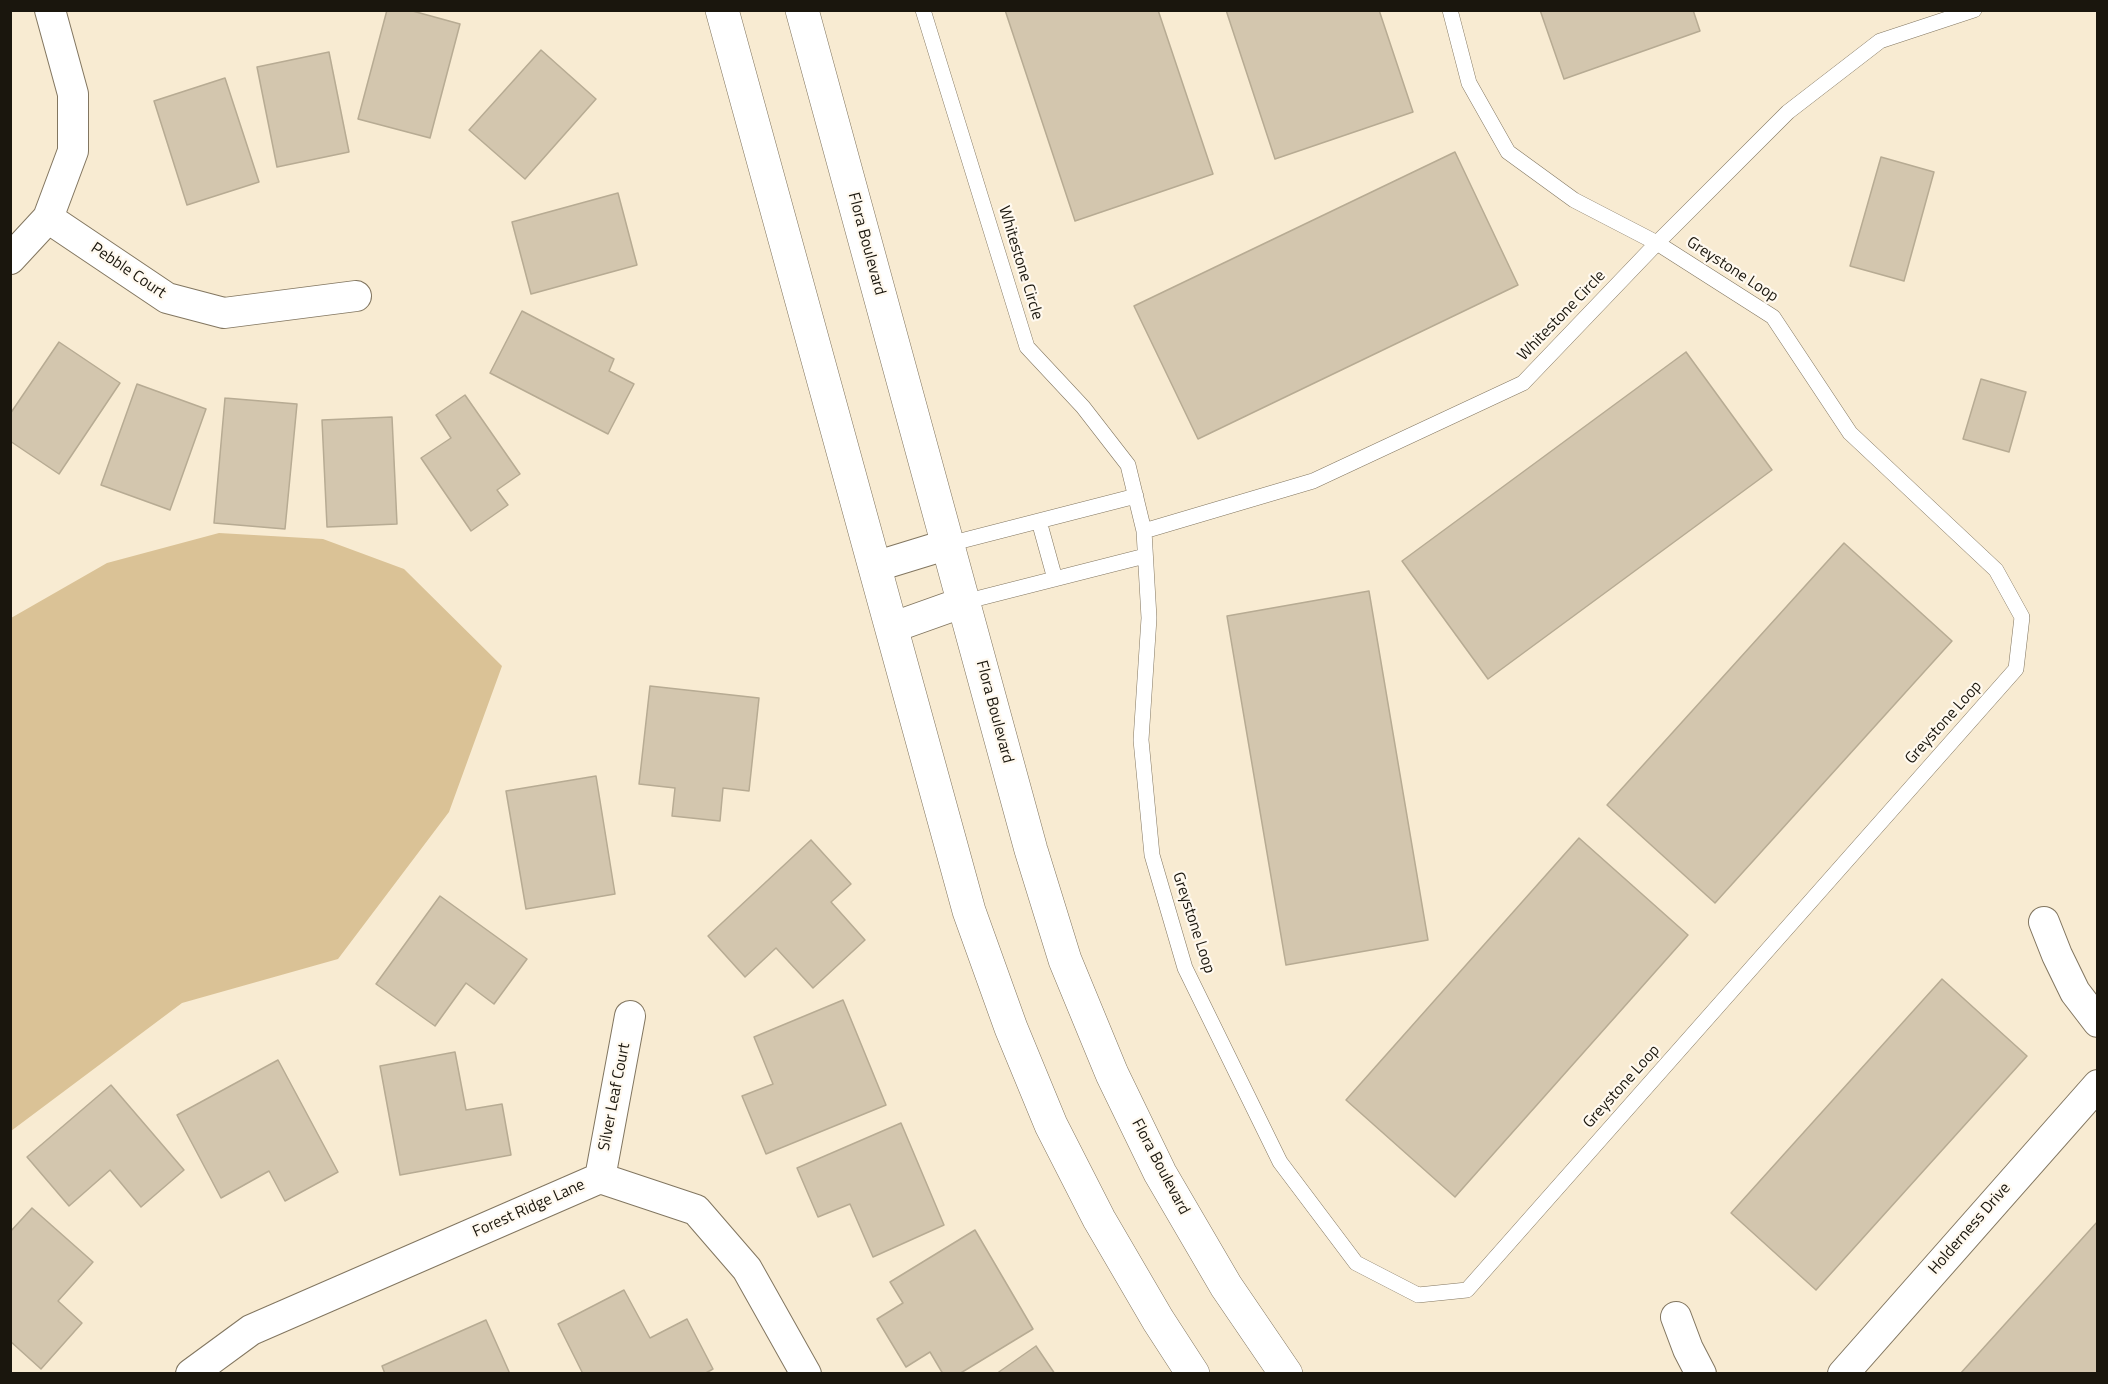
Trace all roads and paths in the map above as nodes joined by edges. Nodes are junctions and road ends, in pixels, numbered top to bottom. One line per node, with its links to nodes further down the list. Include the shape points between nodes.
1 (50, 10): 7 (street, via 73,94 73,151)
2 (722, 10): 16 (street)
3 (802, 10): 14 (street, Flora Boulevard)
4 (923, 10): 11 (lane, Whitestone Circle, via 1027,347 1083,407 1128,465)
5 (1450, 10): 8 (lane, Greystone Loop, via 1469,82 1508,152 1574,200)
6 (1974, 10): 8 (lane, Whitestone Circle, via 1880,42 1788,112)
7 (48, 218): 9 (street); 10 (street, Pebble Court, via 167,298 224,313)
8 (1657, 243): 13 (lane, Whitestone Circle, via 1522,383 1314,481); 15 (lane, Greystone Loop, via 1773,317 1850,433 1996,570 2022,617 2016,669 1467,1290 1418,1295 1356,1263 1280,1162 1185,968 1152,855 1142,752 1149,618)
9 (10, 259)
10 (356, 296)
11 (1136, 496): 12 (lane); 13 (lane, Whitestone Circle)
12 (1039, 521): 14 (lane); 17 (lane)
13 (1144, 531): 15 (lane, Greystone Loop)
14 (949, 544): 16 (street); 18 (street, Flora Boulevard)
15 (1145, 556): 17 (lane)
16 (874, 567): 19 (street)
17 (1055, 579): 18 (lane)
18 (964, 602): 19 (street); 29 (street, Flora Boulevard, via 1065,960 1112,1074 1160,1173 1226,1286)
19 (891, 628): 28 (street, via 969,911 1011,1028 1051,1125 1099,1219)
20 (2044, 922): 22 (street, via 2075,992)
21 (630, 1016): 24 (street, Silver Leaf Court)
22 (2097, 1022)
23 (2097, 1085): 31 (street, Holderness Drive)
24 (600, 1178): 26 (street, Forest Ridge Lane, via 251,1330); 27 (street, Forest Ridge Lane, via 696,1210 747,1269)
25 (1676, 1317): 30 (street)
26 (191, 1374)
27 (806, 1374)
28 (1193, 1374)
29 (1286, 1374)
30 (1701, 1374)
31 (1843, 1374)

